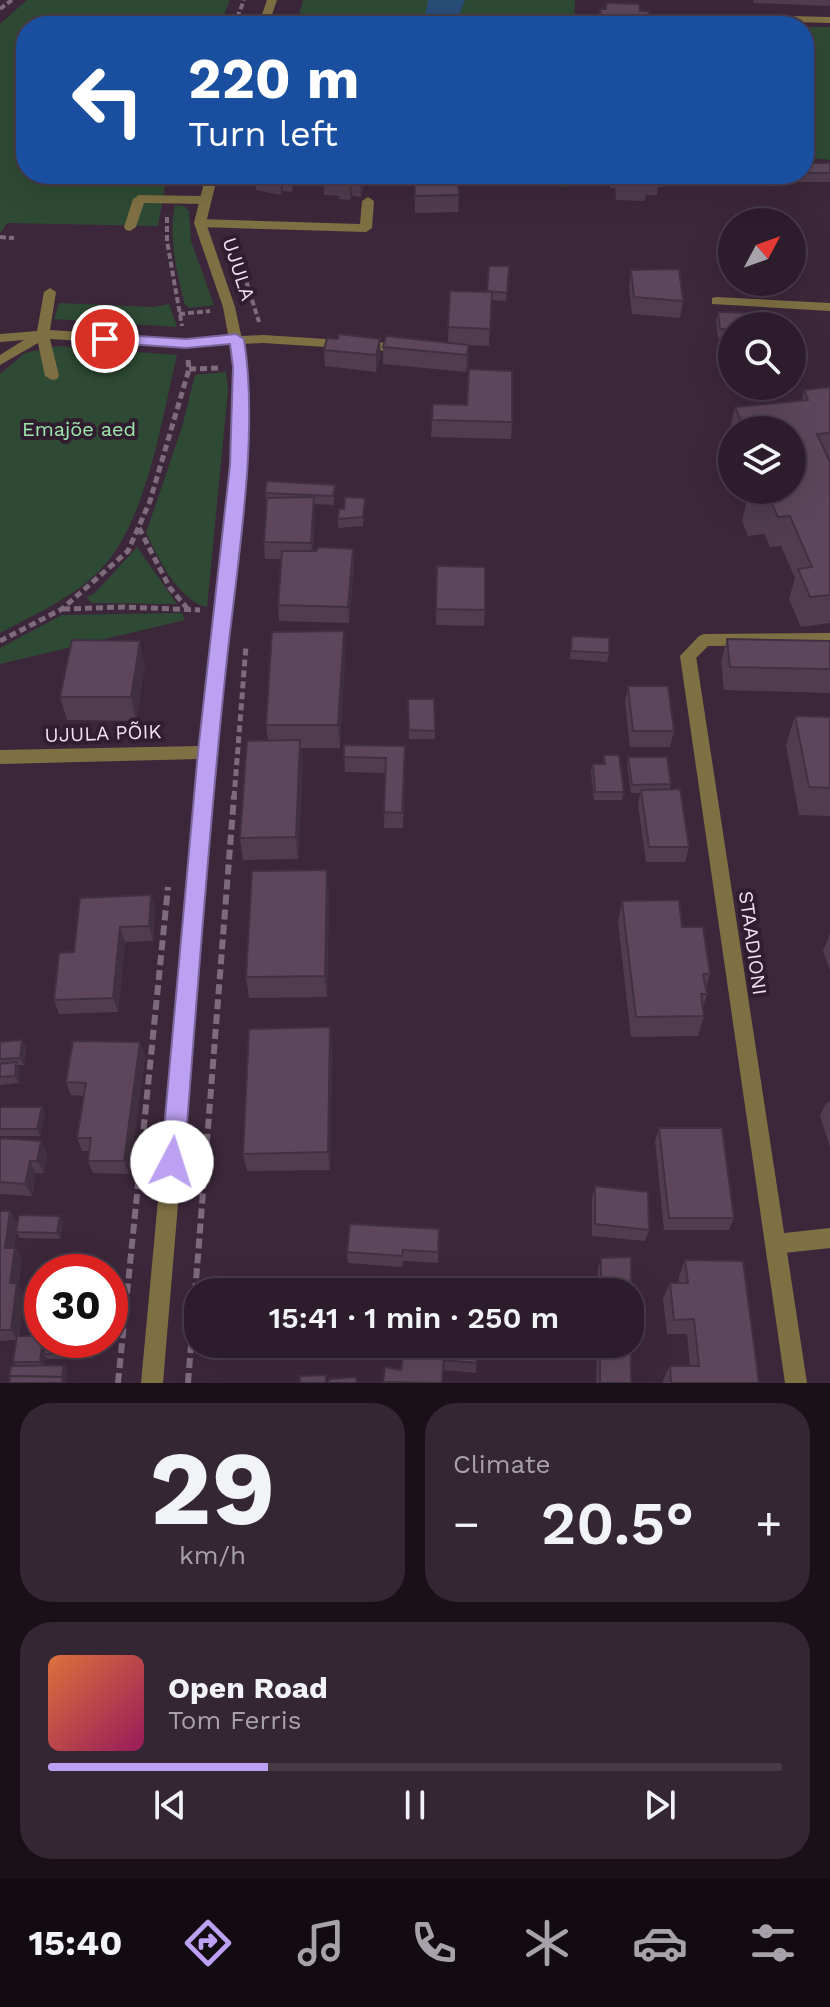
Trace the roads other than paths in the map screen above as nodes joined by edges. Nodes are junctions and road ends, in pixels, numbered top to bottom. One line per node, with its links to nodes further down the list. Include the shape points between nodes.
1 (209, 184): 2 (street, UJULA)
2 (205, 200): 4 (street, UJULA); 5 (street, via 139,199)
3 (368, 201): 4 (street, via 366,228)
4 (200, 223): 11 (street, UJULA)
5 (130, 227)
6 (50, 292): 9 (street)
7 (716, 301): 8 (street)
8 (830, 307)
9 (43, 334): 10 (street); 11 (street, via 186,343); 13 (street); 14 (street)
10 (0, 338)
11 (236, 339): 12 (street); 16 (street, UJULA, via 241,367 238,465)
12 (414, 348)
13 (0, 361)
14 (52, 376)
15 (830, 639): 19 (street, STAADIONI, via 704,640 688,656)
16 (208, 752): 17 (street, UJULA PÕIK); 20 (street, UJULA)
17 (0, 757)
18 (830, 1238): 19 (street)
19 (775, 1244): 21 (street, STAADIONI)
20 (152, 1383)
21 (796, 1383)

